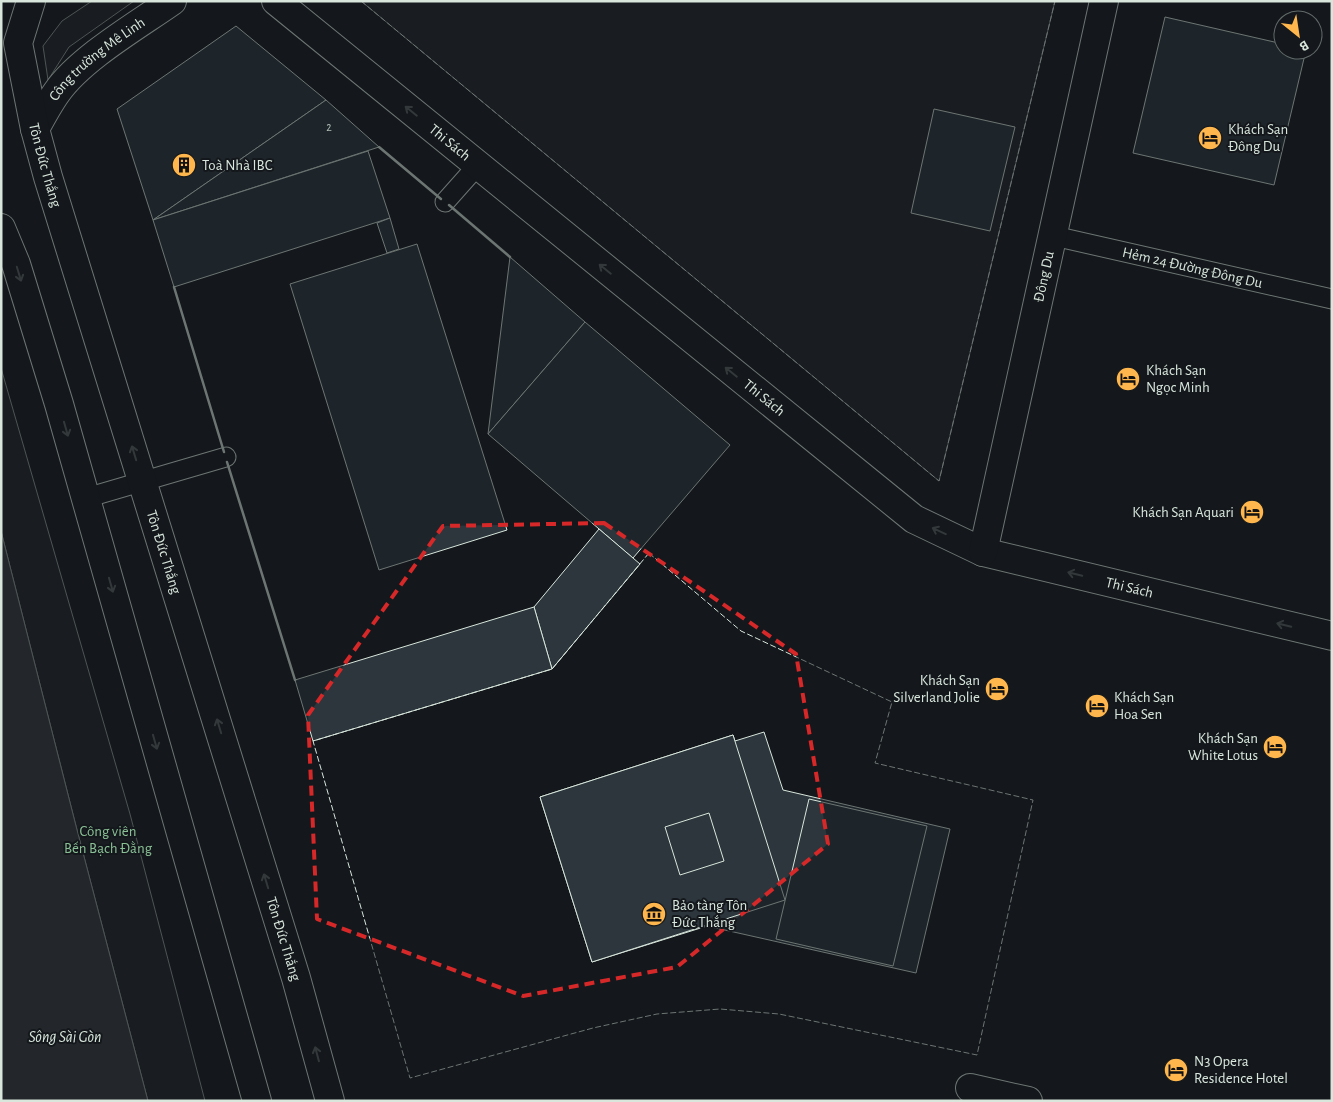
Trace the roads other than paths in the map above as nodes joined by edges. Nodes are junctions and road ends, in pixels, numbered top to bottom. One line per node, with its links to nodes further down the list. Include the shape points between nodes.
1 (30, 1): 5 (street, Tôn Đức Thắng, via 18,43)
2 (172, 1): 5 (street, Công trường Mê Linh, via 77,70 57,91)
3 (276, 1): 6 (street, Thi Sách, one-way to 3)
4 (1104, 1): 9 (street, Đông Du)
5 (36, 129): 12 (street, Tôn Đức Thắng, one-way to 5)
6 (477, 166): 7 (lane); 14 (street, Thi Sách, one-way to 6, via 914,519)
7 (445, 202)
8 (1, 228): 13 (street, one-way to 13, via 16,264)
9 (1054, 236): 10 (lane, Hẻm 24 Đường Đông Du); 14 (street, Đông Du)
10 (1332, 299)
11 (226, 457): 12 (lane)
12 (143, 481): 13 (lane); 18 (street, Tôn Đức Thắng, one-way to 12, via 296,978)
13 (86, 498): 17 (street, one-way to 17)
14 (984, 552): 15 (street, Thi Sách, one-way to 14)
15 (1332, 636)
16 (970, 1088): 19 (street)
17 (257, 1101)
18 (330, 1101)
19 (1028, 1101)

